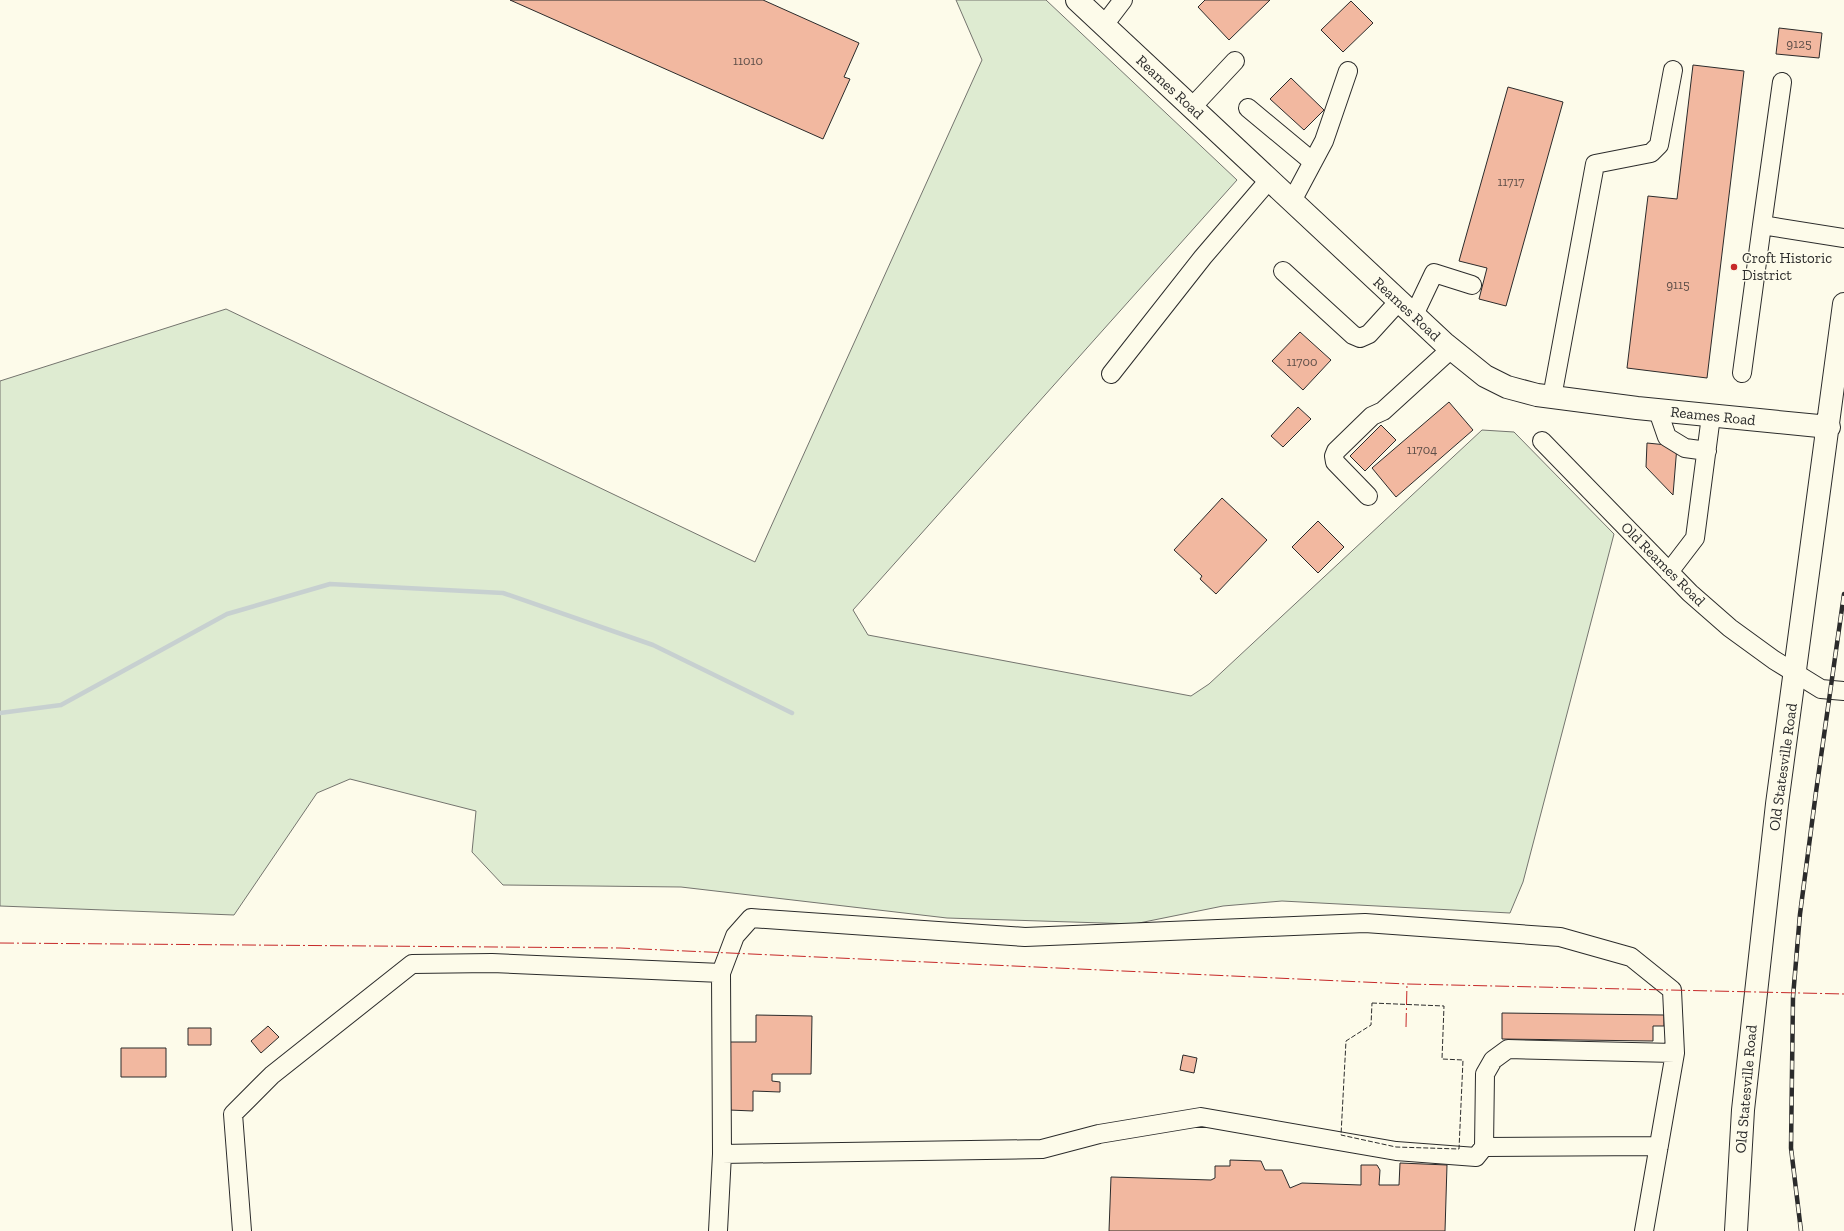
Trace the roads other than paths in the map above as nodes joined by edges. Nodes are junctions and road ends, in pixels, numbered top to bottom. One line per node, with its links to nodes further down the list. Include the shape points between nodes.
1 (1077, 0): 3 (main road, Reames Road)
2 (1123, 0): 3 (street)
3 (1104, 25): 8 (main road, Reames Road)
4 (1235, 61): 8 (street)
5 (1673, 70): 22 (street, via 1659,145 1651,153 1595,164)
6 (1348, 71): 10 (street, via 1324,141)
7 (1782, 82): 13 (street)
8 (1192, 107): 11 (main road, Reames Road)
9 (1248, 108): 10 (street)
10 (1313, 162): 12 (street)
11 (1269, 180): 12 (main road, Reames Road); 21 (street, via 1203,257)
12 (1292, 201): 18 (main road, Reames Road)
13 (1762, 224): 14 (street); 20 (street)
14 (1844, 238)
15 (1283, 271): 18 (street, via 1353,335 1360,338)
16 (1472, 285): 18 (street, via 1434,273)
17 (1844, 304): 25 (main road, Old Statesville Road)
18 (1406, 308): 19 (main road, Reames Road)
19 (1451, 349): 22 (main road, Reames Road, via 1485,376 1507,387); 28 (street, via 1383,411 1372,416 1336,451 1335,462)
20 (1742, 373)
21 (1111, 374)
22 (1552, 397): 23 (main road, Reames Road)
23 (1658, 411): 24 (main road, Reames Road); 27 (street, via 1667,437 1685,448)
24 (1711, 416): 25 (main road, Reames Road); 27 (street)
25 (1829, 427): 30 (main road, Old Statesville Road)
26 (1542, 441): 29 (street, Old Reames Road)
27 (1707, 451): 29 (street, via 1695,538)
28 (1368, 496)
29 (1669, 572): 30 (street, Old Reames Road, via 1730,628)
30 (1795, 673): 31 (street, Old Reames Road, via 1821,689); 40 (main road, Old Statesville Road, via 1777,804 1743,1110)
31 (1844, 691)
32 (721, 973): 33 (street, via 734,936 751,918 1025,937 1365,923 1560,937 1631,957 1672,990); 36 (street); 37 (street, via 492,963 412,964 272,1075 233,1114)
33 (1675, 1052): 34 (street); 35 (street, via 1508,1049 1492,1060 1485,1074)
34 (1659, 1146): 35 (street); 39 (street)
35 (1484, 1147): 36 (street, via 1476,1157 1396,1151 1201,1117 1099,1134 1042,1149)
36 (722, 1154): 38 (street)
37 (242, 1231)
38 (718, 1231)
39 (1644, 1231)
40 (1736, 1231)

